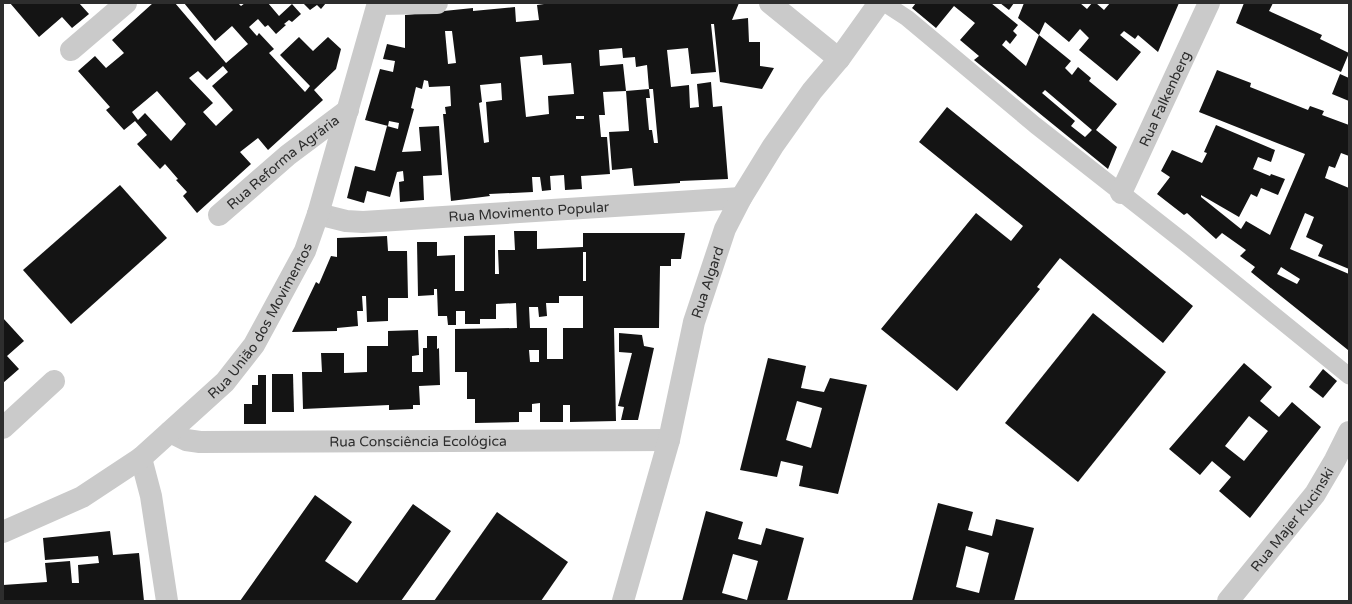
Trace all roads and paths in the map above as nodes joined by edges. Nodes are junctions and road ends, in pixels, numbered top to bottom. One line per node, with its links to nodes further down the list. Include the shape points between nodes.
1 (126, 3): 8 (street)
2 (378, 3): 3 (street); 10 (street, Rua União dos Movimentos)
3 (437, 3)
4 (770, 3): 9 (street)
5 (879, 3): 9 (street, Rua Algard)
6 (884, 3): 11 (lane, via 907,18)
7 (1208, 3): 11 (street, Rua Falkenberg)
8 (71, 50)
9 (839, 59): 12 (street, Rua Algard, via 812,91 773,146)
10 (348, 110): 13 (street, Rua União dos Movimentos); 14 (street, Rua Reforma Agrária, via 288,155)
11 (1121, 193): 15 (lane)
12 (741, 198): 13 (street, Rua Movimento Popular, via 363,222); 20 (street, Rua Algard, via 725,229 694,322)
13 (318, 214): 18 (street, Rua União dos Movimentos, via 305,251 254,345 225,382)
14 (219, 215)
15 (1349, 376)
16 (54, 381): 17 (street)
17 (3, 428)
18 (170, 432): 20 (street, Rua Consciência Ecológica, via 186,440 200,442); 21 (street, Rua União dos Movimentos)
19 (1349, 432): 25 (street, Rua Majer Kucinski, via 1315,494)
20 (669, 440): 24 (street, Rua Algard)
21 (141, 458): 22 (street, Rua União dos Movimentos, via 82,497); 23 (street, via 151,496)
22 (3, 532)
23 (167, 601)
24 (623, 601)
25 (1228, 601)

